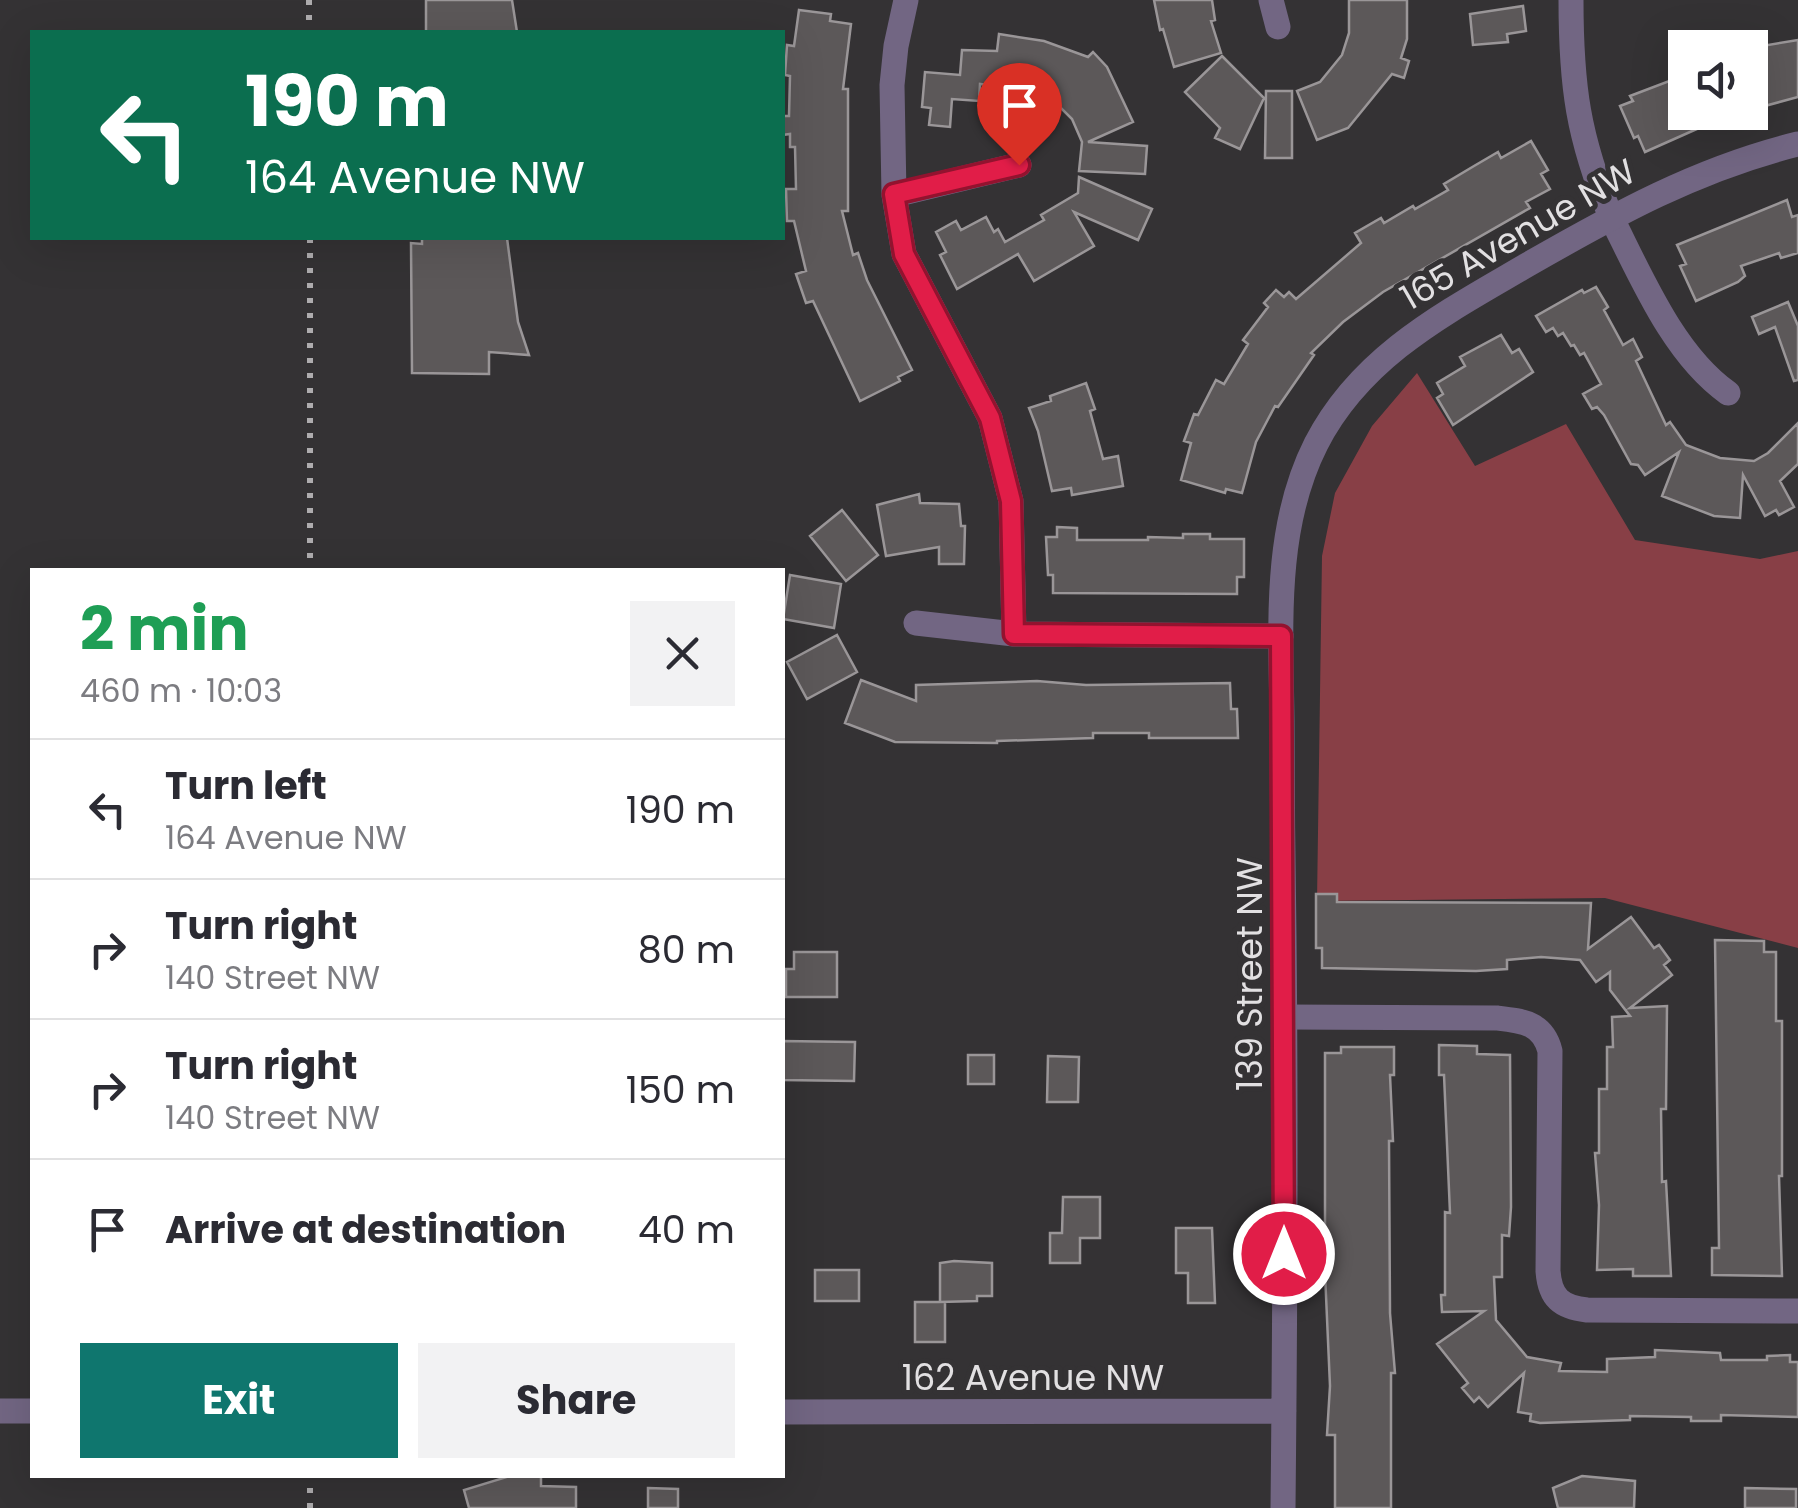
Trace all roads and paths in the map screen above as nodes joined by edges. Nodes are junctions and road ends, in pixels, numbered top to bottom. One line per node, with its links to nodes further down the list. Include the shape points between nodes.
1 (906, 0): 7 (street, via 892,85)
2 (1271, 0): 4 (street)
3 (1571, 0): 8 (street, via 1580,132)
4 (1278, 27)
5 (1798, 144): 8 (street, 165 Avenue NW, via 1698,175)
6 (1019, 165): 7 (street)
7 (894, 194): 12 (street, via 904,254 990,418 1011,501)
8 (1611, 217): 9 (street, via 1686,355); 10 (street, 165 Avenue NW, via 1427,323 1339,403)
9 (1728, 393)
10 (1316, 445): 13 (street, 139 Street NW, via 1290,521)
11 (916, 623): 12 (street)
12 (1014, 634): 13 (street)
13 (1281, 636): 14 (street, 139 Street NW)
14 (1284, 1017): 15 (street, via 1497,1018 1531,1024 1547,1037 1550,1050 1552,1294 1565,1306 1587,1310); 18 (street, 139 Street NW)
15 (1798, 1311)
16 (0, 1411): 17 (street)
17 (30, 1411)
18 (1284, 1411): 19 (street, 162 Avenue NW); 20 (street, 139 Street NW)
19 (785, 1412)
20 (1283, 1508)

